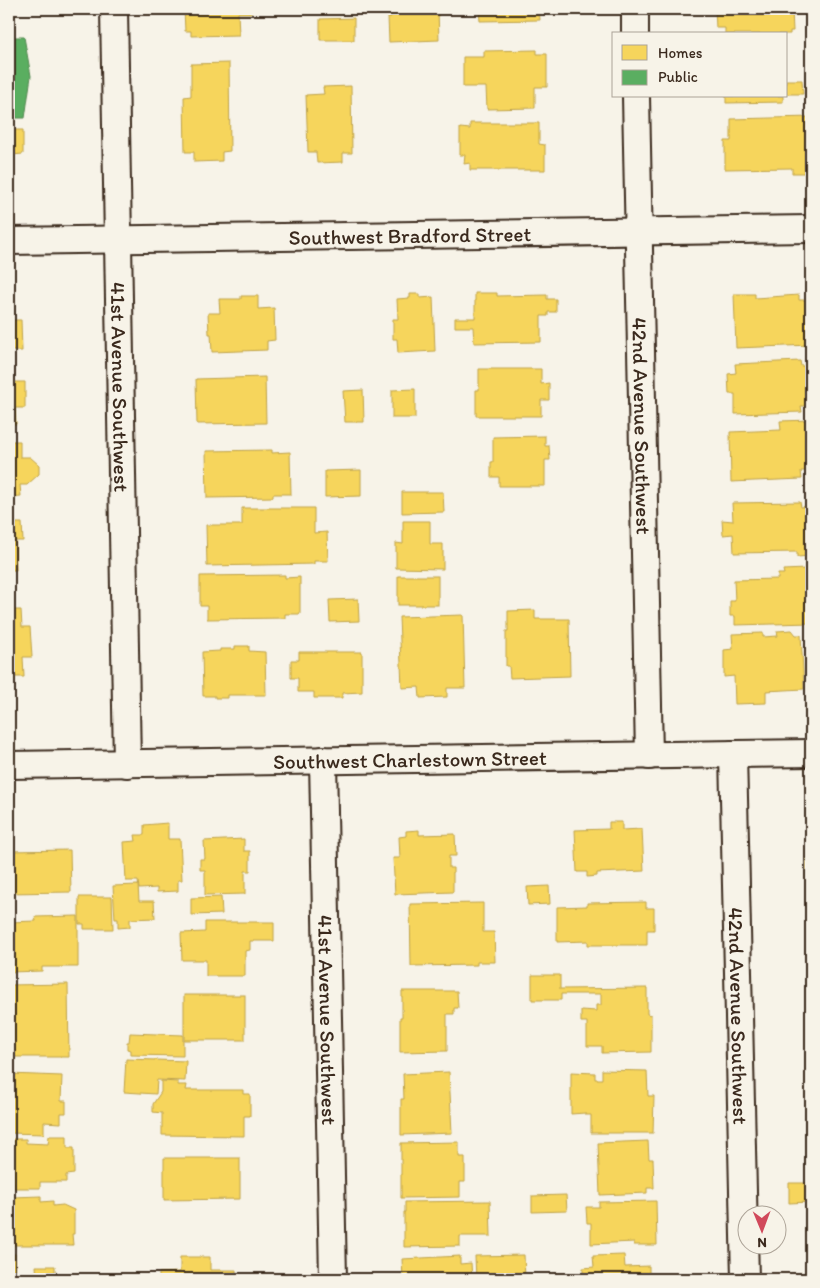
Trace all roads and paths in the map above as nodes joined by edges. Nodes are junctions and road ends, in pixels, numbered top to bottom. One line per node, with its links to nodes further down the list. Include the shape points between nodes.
1 (114, 9): 7 (street, 41st Avenue Southwest)
2 (634, 9): 3 (street)
3 (635, 32)
4 (636, 98): 6 (street, 42nd Avenue Southwest)
5 (811, 229): 6 (street, Southwest Bradford Street)
6 (640, 232): 7 (street, Southwest Bradford Street); 11 (street, 42nd Avenue Southwest)
7 (118, 240): 8 (street, Southwest Bradford Street); 13 (street, 41st Avenue Southwest)
8 (9, 241)
9 (811, 753): 10 (street, Southwest Charlestown Street)
10 (733, 754): 11 (street, Southwest Charlestown Street); 16 (street, 42nd Avenue Southwest)
11 (649, 756): 12 (street, Southwest Charlestown Street)
12 (324, 760): 13 (street, Southwest Charlestown Street); 15 (street, 41st Avenue Southwest)
13 (127, 764): 14 (street, Southwest Charlestown Street)
14 (9, 765)
15 (333, 1279)
16 (745, 1279)

